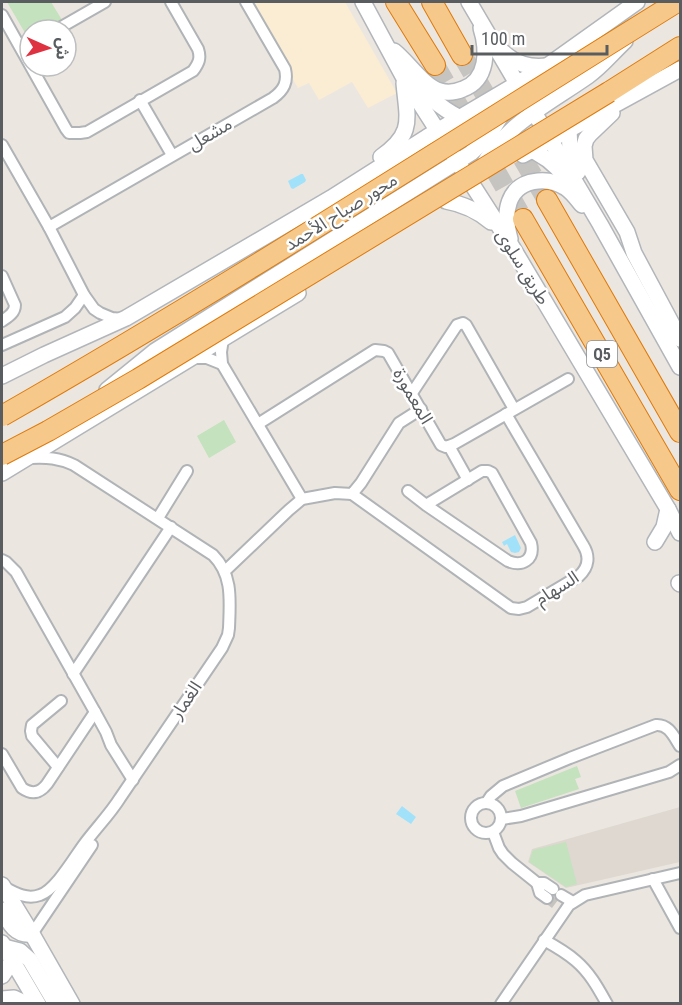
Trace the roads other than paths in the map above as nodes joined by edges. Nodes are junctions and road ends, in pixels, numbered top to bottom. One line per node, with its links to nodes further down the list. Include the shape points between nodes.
1 (105, 2): 12 (street)
2 (171, 2): 25 (street, via 198,49 199,62 193,71)
3 (246, 2): 34 (street, مشعل, via 285,69 282,91)
4 (363, 2): 14 (main road, طريق سلوى)
5 (396, 2): 18 (highway)
6 (432, 2): 17 (highway)
7 (637, 2): 19 (main road, محور صباح الأحمد)
8 (667, 2): 26 (main road, via 590,74)
9 (678, 2): 63 (highway, محور صباح الأحمد, bridge, via 177,313)
10 (473, 8): 14 (main road, via 483,34 485,63 477,80 460,91 432,87); 15 (main road)
11 (2, 15): 13 (street)
12 (77, 18)
13 (18, 38)
14 (386, 46): 22 (main road, طريق سلوى); 27 (main road, via 430,98)
15 (496, 46): 19 (main road, via 520,64); 23 (main road)
16 (681, 47): 68 (highway, محور صباح الأحمد, bridge, via 138,380)
17 (462, 54)
18 (435, 65)
19 (547, 66): 23 (main road, محور صباح الأحمد)
20 (681, 69): 24 (main road)
21 (40, 78): 25 (street, via 69,133 87,132)
22 (405, 80): 29 (main road, طريق سلوى); 37 (main road, via 408,118 403,136 388,152 340,186)
23 (518, 84): 26 (main road); 27 (main road, محور صباح الأحمد); 30 (main road)
24 (627, 98): 28 (main road); 50 (main road, via 586,139 585,160)
25 (140, 100): 34 (street)
26 (534, 112): 30 (main road); 31 (main road)
27 (460, 118): 29 (main road, محور صباح الأحمد); 30 (main road)
28 (569, 129): 31 (main road); 41 (main road, via 573,159)
29 (438, 131): 30 (main road); 35 (main road, طريق سلوى); 37 (main road, محور صباح الأحمد)
30 (496, 136): 31 (main road); 33 (main road); 35 (main road); 36 (main road)
31 (551, 139): 33 (main road); 41 (main road)
32 (2, 145): 42 (street)
33 (531, 150): 36 (main road); 41 (main road, via 556,166)
34 (172, 155): 42 (street, مشعل)
35 (458, 162): 36 (main road, طريق سلوى); 66 (main road, via 155,351 107,390)
36 (473, 185): 39 (main road); 43 (main road, طريق سلوى)
37 (331, 198): 46 (main road, محور صباح الأحمد)
38 (547, 200): 65 (highway, Q5)
39 (446, 201): 43 (main road, via 477,211); 49 (main road)
40 (523, 219): 73 (highway, طريق سلوى / Q5)
41 (600, 224): 43 (main road, via 567,188 544,180 525,184 510,198); 48 (main road)
42 (49, 227): 45 (street)
43 (507, 239): 78 (main road, طريق سلوى)
44 (2, 276): 47 (street, via 15,305)
45 (84, 295): 46 (street, via 100,313); 51 (street, via 65,317)
46 (126, 318): 56 (main road, محور صباح الأحمد)
47 (2, 321)
48 (662, 334): 52 (main road); 55 (main road)
49 (223, 339): 53 (main road); 54 (street)
50 (681, 339)
51 (2, 345)
52 (681, 350)
53 (191, 358): 54 (street, via 207,358); 66 (main road)
54 (222, 364): 64 (street)
55 (681, 367)
56 (18, 368): 57 (main road, محور صباح الأحمد); 59 (main road)
57 (2, 376)
58 (568, 379): 62 (street)
59 (2, 382)
60 (412, 393): 61 (street, المعمورة); 62 (street, السهام, via 463,323); 64 (street, المعمورة, via 388,353 375,350)
61 (421, 409): 67 (street, المعمورة, via 441,445); 75 (street, via 399,423)
62 (510, 411): 67 (street); 75 (street, السهام, via 588,557 579,576 527,607 511,608)
63 (2, 416)
64 (258, 424): 76 (street)
65 (681, 432)
66 (65, 435): 69 (main road)
67 (451, 445): 72 (street)
68 (2, 455)
69 (27, 458): 71 (main road); 79 (street, via 48,457 74,465)
70 (187, 471): 79 (street)
71 (2, 473)
72 (470, 479): 77 (street); 77 (street, via 486,470 492,473 531,543 531,556 523,562 508,561)
73 (681, 490)
74 (408, 491): 77 (street)
75 (352, 494): 76 (street)
76 (302, 499): 84 (street)
77 (426, 505)
78 (668, 509): 81 (main road, طريق سلوى); 82 (main road)
79 (158, 518): 80 (street)
80 (171, 527): 84 (street, via 213,555); 85 (street)
81 (681, 533)
82 (655, 542)
83 (2, 560): 85 (street, via 16,572)
84 (225, 571): 92 (street, الغمار, via 229,584 229,628 225,642)
85 (73, 674): 87 (street)
86 (61, 701): 91 (street, via 30,731)
87 (95, 712): 91 (street); 92 (street)
88 (681, 746): 93 (street, via 669,729 656,725 503,786)
89 (2, 754): 91 (street, via 27,792 44,789)
90 (681, 765): 95 (street, via 669,772)
91 (58, 767)
92 (135, 776): 94 (street, الغمار)
93 (487, 802): 95 (street, via 499,809); 96 (street, via 473,809 471,821 478,831)
94 (106, 818): 99 (street, الغمار, via 46,892 28,897); 103 (street, الغمار)
95 (502, 819): 96 (street)
96 (493, 832): 100 (street, via 503,854 537,883 540,893)
97 (681, 873): 98 (street)
98 (653, 879): 100 (street); 102 (street)
99 (2, 886): 103 (main road)
100 (559, 900): 104 (street)
101 (2, 910): 103 (main road, via 17,932)
102 (681, 928)
103 (32, 934): 105 (main road); 111 (main road)
104 (544, 940): 112 (street); 113 (street, via 578,962)
105 (8, 951): 106 (main road); 109 (main road); 110 (main road, via 30,960)
106 (2, 976)
107 (2, 999): 108 (main road, via 14,998)
108 (27, 1004)
109 (38, 1004)
110 (56, 1004)
111 (72, 1004)
112 (501, 1004)
113 (607, 1004)

